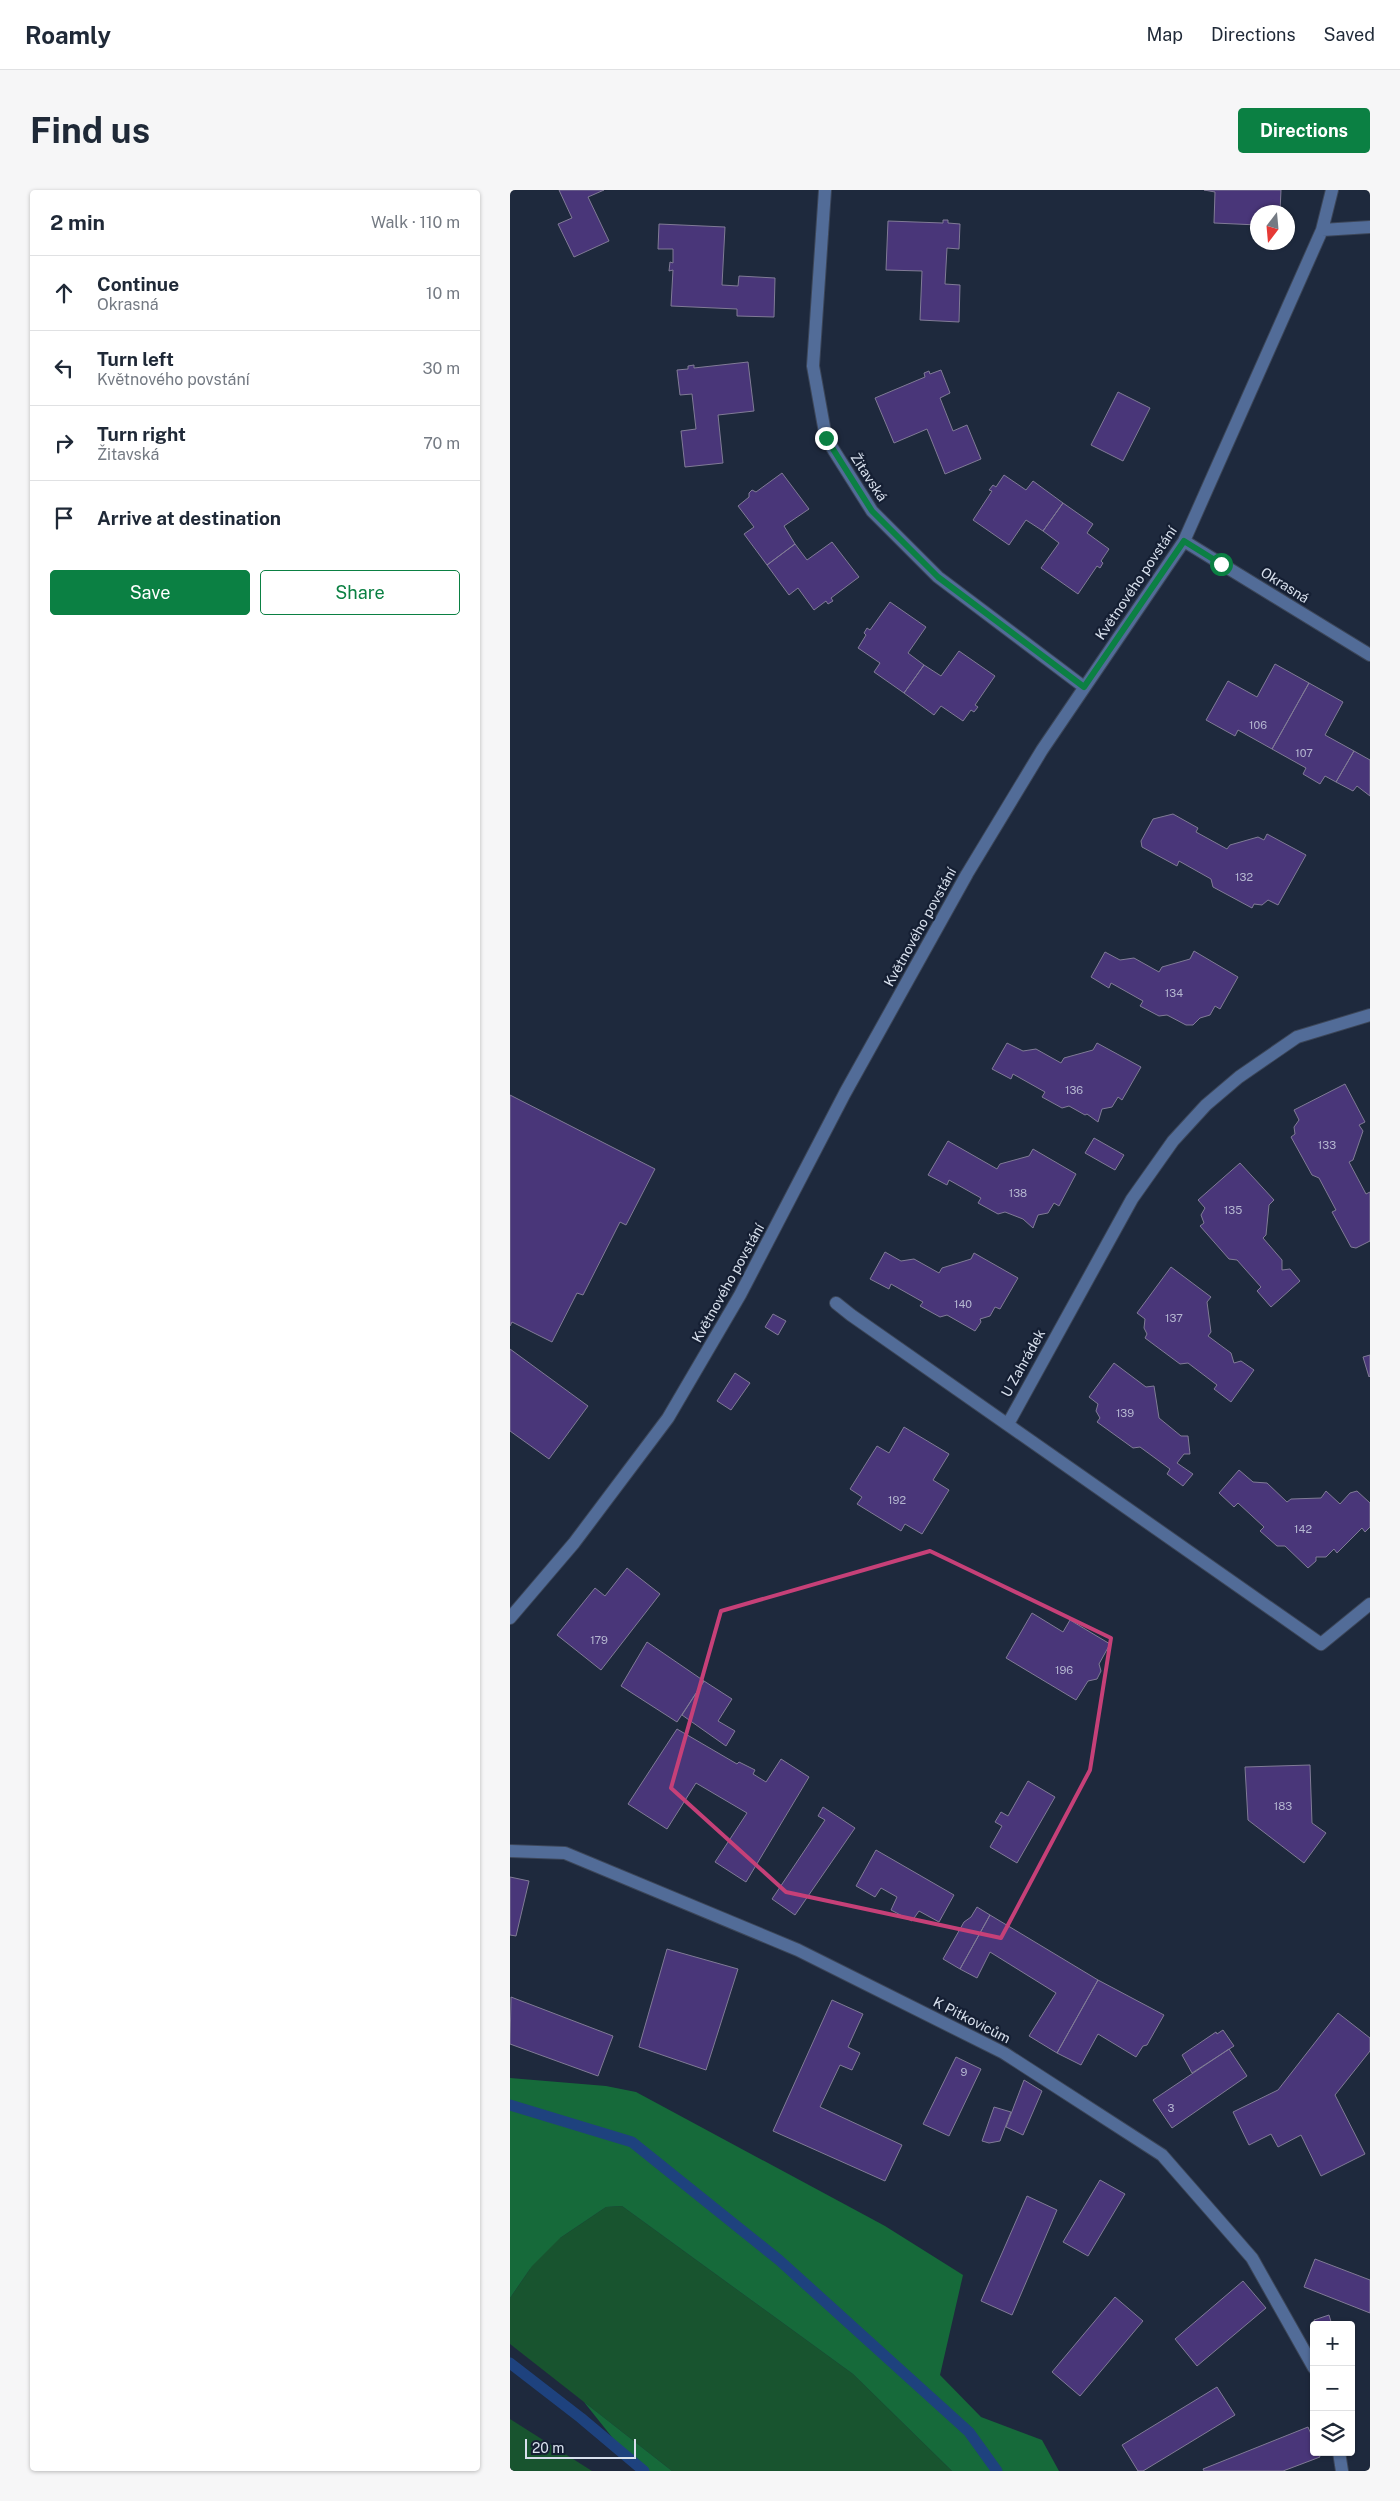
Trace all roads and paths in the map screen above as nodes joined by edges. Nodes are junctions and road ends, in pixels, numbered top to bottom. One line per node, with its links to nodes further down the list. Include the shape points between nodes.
1 (825, 190): 7 (street, Žitavská, via 813,366 826,438 872,511 938,577)
2 (1332, 190): 4 (street, Květnového povstání)
3 (1370, 227): 4 (street)
4 (1322, 230): 5 (street, Květnového povstání)
5 (1184, 541): 6 (street, Okrasná); 7 (street, Květnového povstání)
6 (1370, 656)
7 (1084, 687): 12 (street, Květnového povstání, via 967,874 845,1093 740,1295 668,1418 574,1543)
8 (1370, 1015): 10 (street, U Zahrádek, via 1297,1037 1239,1077 1206,1105 1173,1141 1132,1199)
9 (836, 1303): 10 (street)
10 (1008, 1424): 11 (street, via 1321,1644)
11 (1370, 1604)
12 (510, 1618)
13 (510, 1851): 14 (street, K Pitkovicům, via 565,1853 798,1950 1004,2053 1162,2155 1252,2258)
14 (1313, 2366)
15 (1340, 2456): 16 (street)
16 (1342, 2471)

